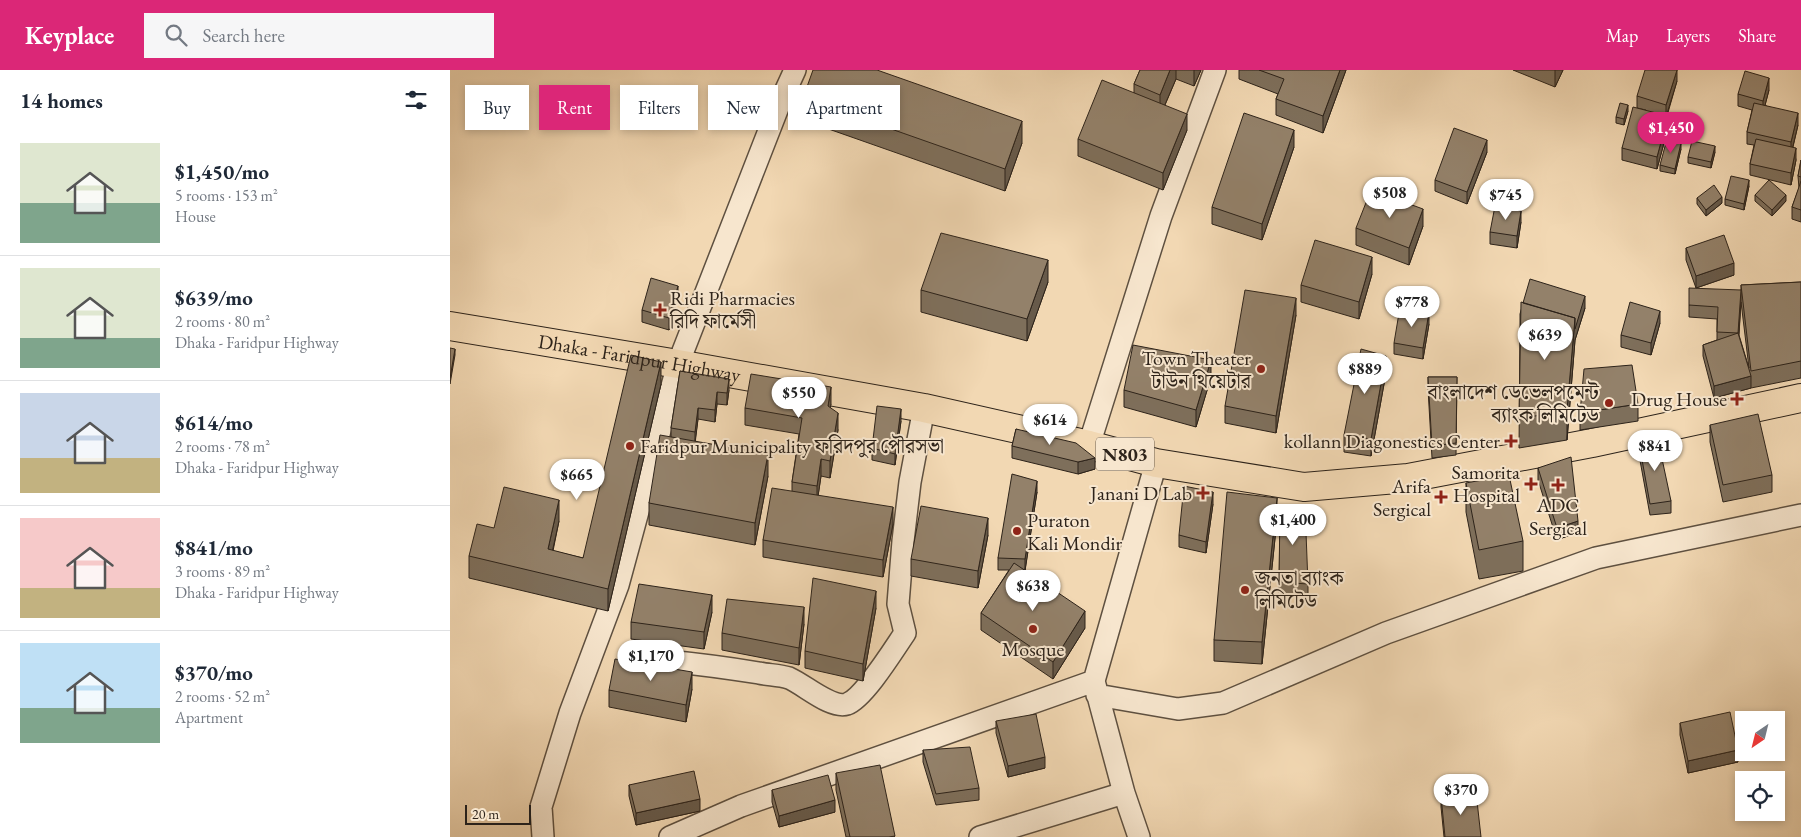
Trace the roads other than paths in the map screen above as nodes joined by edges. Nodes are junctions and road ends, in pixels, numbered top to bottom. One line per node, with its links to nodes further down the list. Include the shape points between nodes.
1 (795, 70): 4 (street)
2 (1215, 70): 7 (street, via 1161,216)
3 (450, 326): 4 (highway, Dhaka - Faridpur Highway / N803)
4 (678, 364): 6 (highway, Dhaka - Faridpur Highway / N803); 13 (street, via 618,585 570,713 542,807)
5 (1801, 398): 8 (highway, Dhaka - Faridpur Highway / N803, via 1408,478 1304,487)
6 (924, 408): 7 (highway, Dhaka - Faridpur Highway / N803); 10 (street, via 910,482 898,604 905,633 886,663 856,699 841,705 831,704 788,678 721,666)
7 (1089, 445): 8 (highway, Dhaka - Faridpur Highway / N803)
8 (1156, 463): 11 (street)
9 (1801, 514): 11 (street, via 1596,558 1386,633 1222,703 1178,709)
10 (667, 661)
11 (1095, 688): 12 (street); 14 (street, via 741,806)
12 (1124, 793): 15 (street); 16 (street)
13 (543, 837)
14 (670, 837)
15 (980, 837)
16 (1139, 837)

